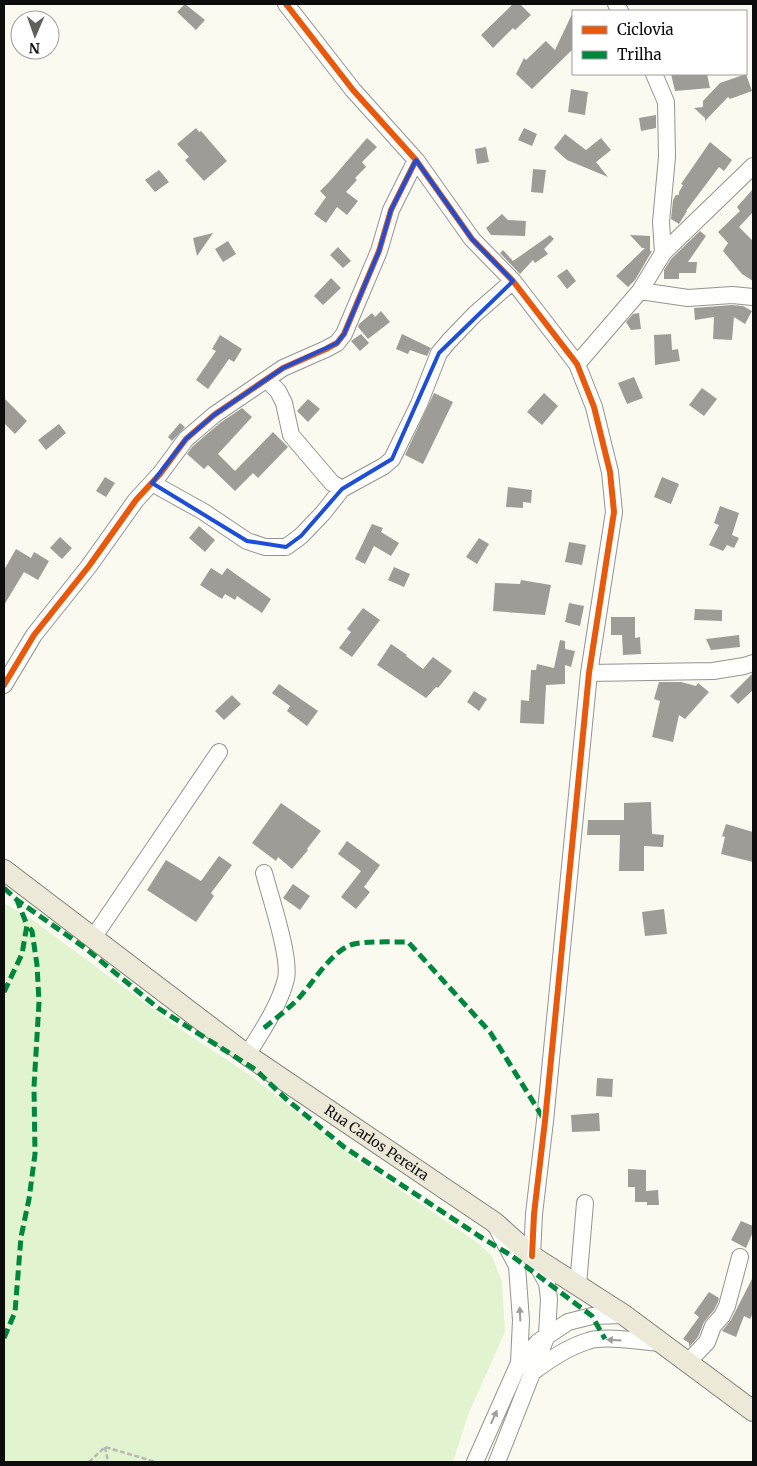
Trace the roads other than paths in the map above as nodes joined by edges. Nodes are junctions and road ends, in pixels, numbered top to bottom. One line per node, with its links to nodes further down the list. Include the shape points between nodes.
1 (286, 4): 3 (street, via 353,90)
2 (654, 75): 5 (street, via 666,102 667,156 661,222)
3 (416, 160): 6 (street, via 472,238); 10 (street, via 391,210 379,251 344,334 337,343 283,368)
4 (753, 166): 5 (street)
5 (663, 253): 7 (street)
6 (513, 281): 9 (street); 12 (street, via 475,314 439,353 392,459)
7 (640, 291): 8 (street, via 688,298); 9 (street)
8 (753, 297)
9 (577, 364): 14 (street, via 599,426 610,472 614,512)
10 (267, 380): 11 (street, via 186,439); 12 (street, via 284,403 291,435 332,483)
11 (152, 483): 12 (street, via 247,541 275,548 286,547 301,536); 15 (street, via 34,635)
12 (342, 489)
13 (753, 663): 14 (street, via 713,671)
14 (589, 673): 23 (street)
15 (4, 685)
16 (218, 752): 19 (street)
17 (4, 870): 19 (main road, Rua Carlos Pereira)
18 (264, 873): 20 (street, via 282,937 286,977 264,1028)
19 (92, 938): 20 (main road, Rua Carlos Pereira)
20 (247, 1055): 22 (main road, Rua Carlos Pereira)
21 (585, 1203): 25 (street)
22 (494, 1222): 23 (main road, Rua Carlos Pereira); 30 (street, one-way to 22, via 521,1320 517,1266)
23 (532, 1256): 25 (main road, Rua Carlos Pereira); 27 (street, via 547,1283)
24 (740, 1257): 29 (street, via 727,1306 713,1326 707,1342)
25 (578, 1286): 26 (main road, Rua Carlos Pereira)
26 (624, 1315): 27 (street, via 592,1316 568,1322); 28 (main road, Rua Carlos Pereira)
27 (547, 1336): 30 (street); 31 (street)
28 (663, 1343): 29 (main road, Rua Carlos Pereira); 31 (street, one-way to 31, via 589,1340 558,1354)
29 (688, 1362): 32 (main road, Rua Carlos Pereira)
30 (519, 1363): 33 (street, one-way to 30)
31 (533, 1372): 34 (street)
32 (753, 1411)
33 (475, 1462)
34 (497, 1462)

